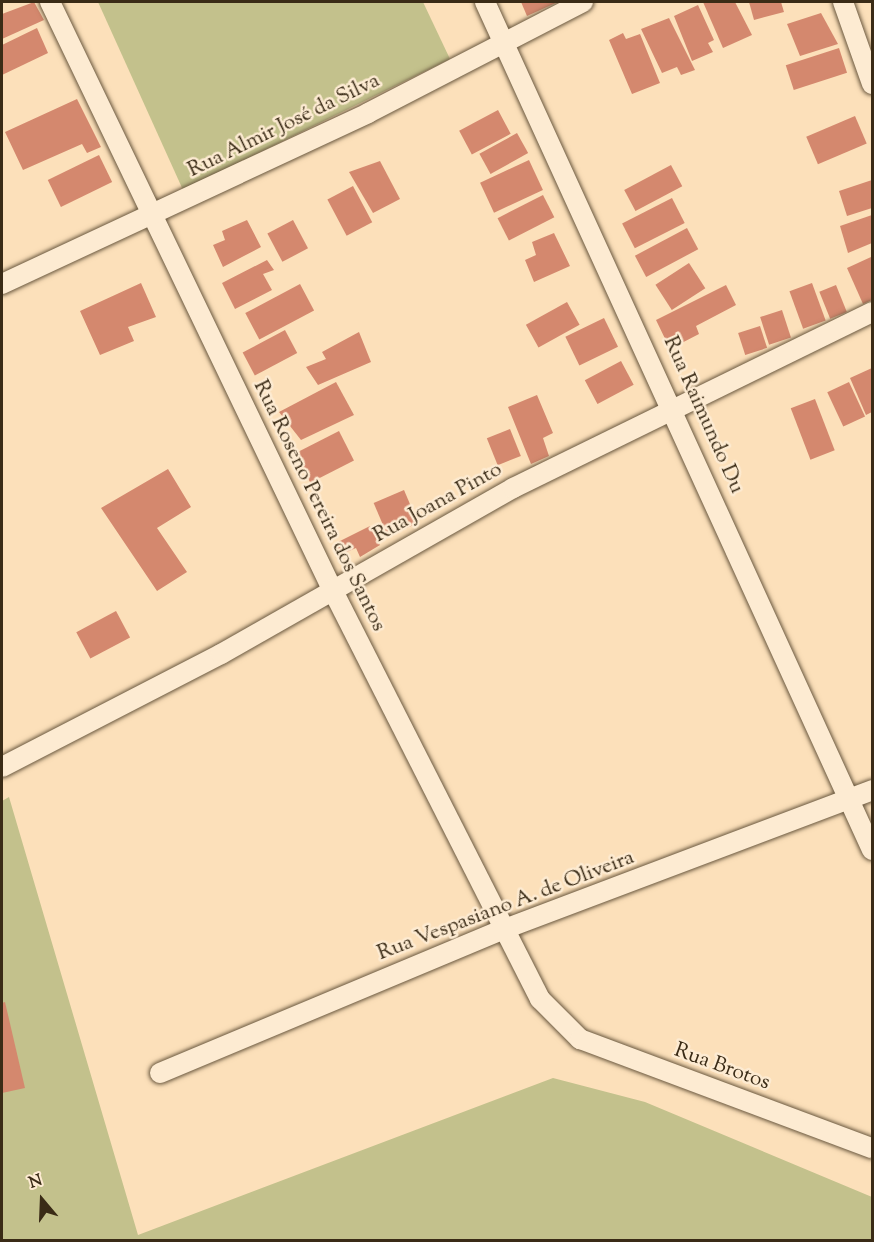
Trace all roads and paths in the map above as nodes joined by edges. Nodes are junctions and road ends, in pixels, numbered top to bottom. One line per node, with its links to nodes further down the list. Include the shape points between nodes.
1 (50, 2): 7 (street, Rua Roseno Pereira dos Santos)
2 (484, 2): 5 (street, Rua Raimundo Du)
3 (583, 2): 5 (street, Rua Almir José da Silva)
4 (843, 2): 6 (street)
5 (503, 42): 7 (street, Rua Almir José da Silva); 10 (street, Rua Raimundo Du)
6 (873, 84)
7 (152, 217): 8 (street, Rua Almir José da Silva); 11 (street, Rua Roseno Pereira dos Santos)
8 (2, 284)
9 (873, 312): 10 (street, Rua Joana Pinto)
10 (673, 406): 11 (street, Rua Joana Pinto); 14 (street, Rua Raimundo Du)
11 (332, 589): 12 (street, Rua Joana Pinto, via 221,654); 16 (street, Rua Roseno Pereira dos Santos)
12 (2, 767)
13 (873, 790): 14 (street, Rua Vespasiano A. de Oliveira)
14 (849, 801): 15 (street, Rua Raimundo Du); 16 (street, Rua Vespasiano A. de Oliveira)
15 (873, 850)
16 (502, 930): 17 (street, Rua Roseno Pereira dos Santos); 18 (street, Rua Vespasiano A. de Oliveira)
17 (560, 1023): 19 (street, Rua Brotos, via 580,1040)
18 (160, 1073)
19 (873, 1148)

